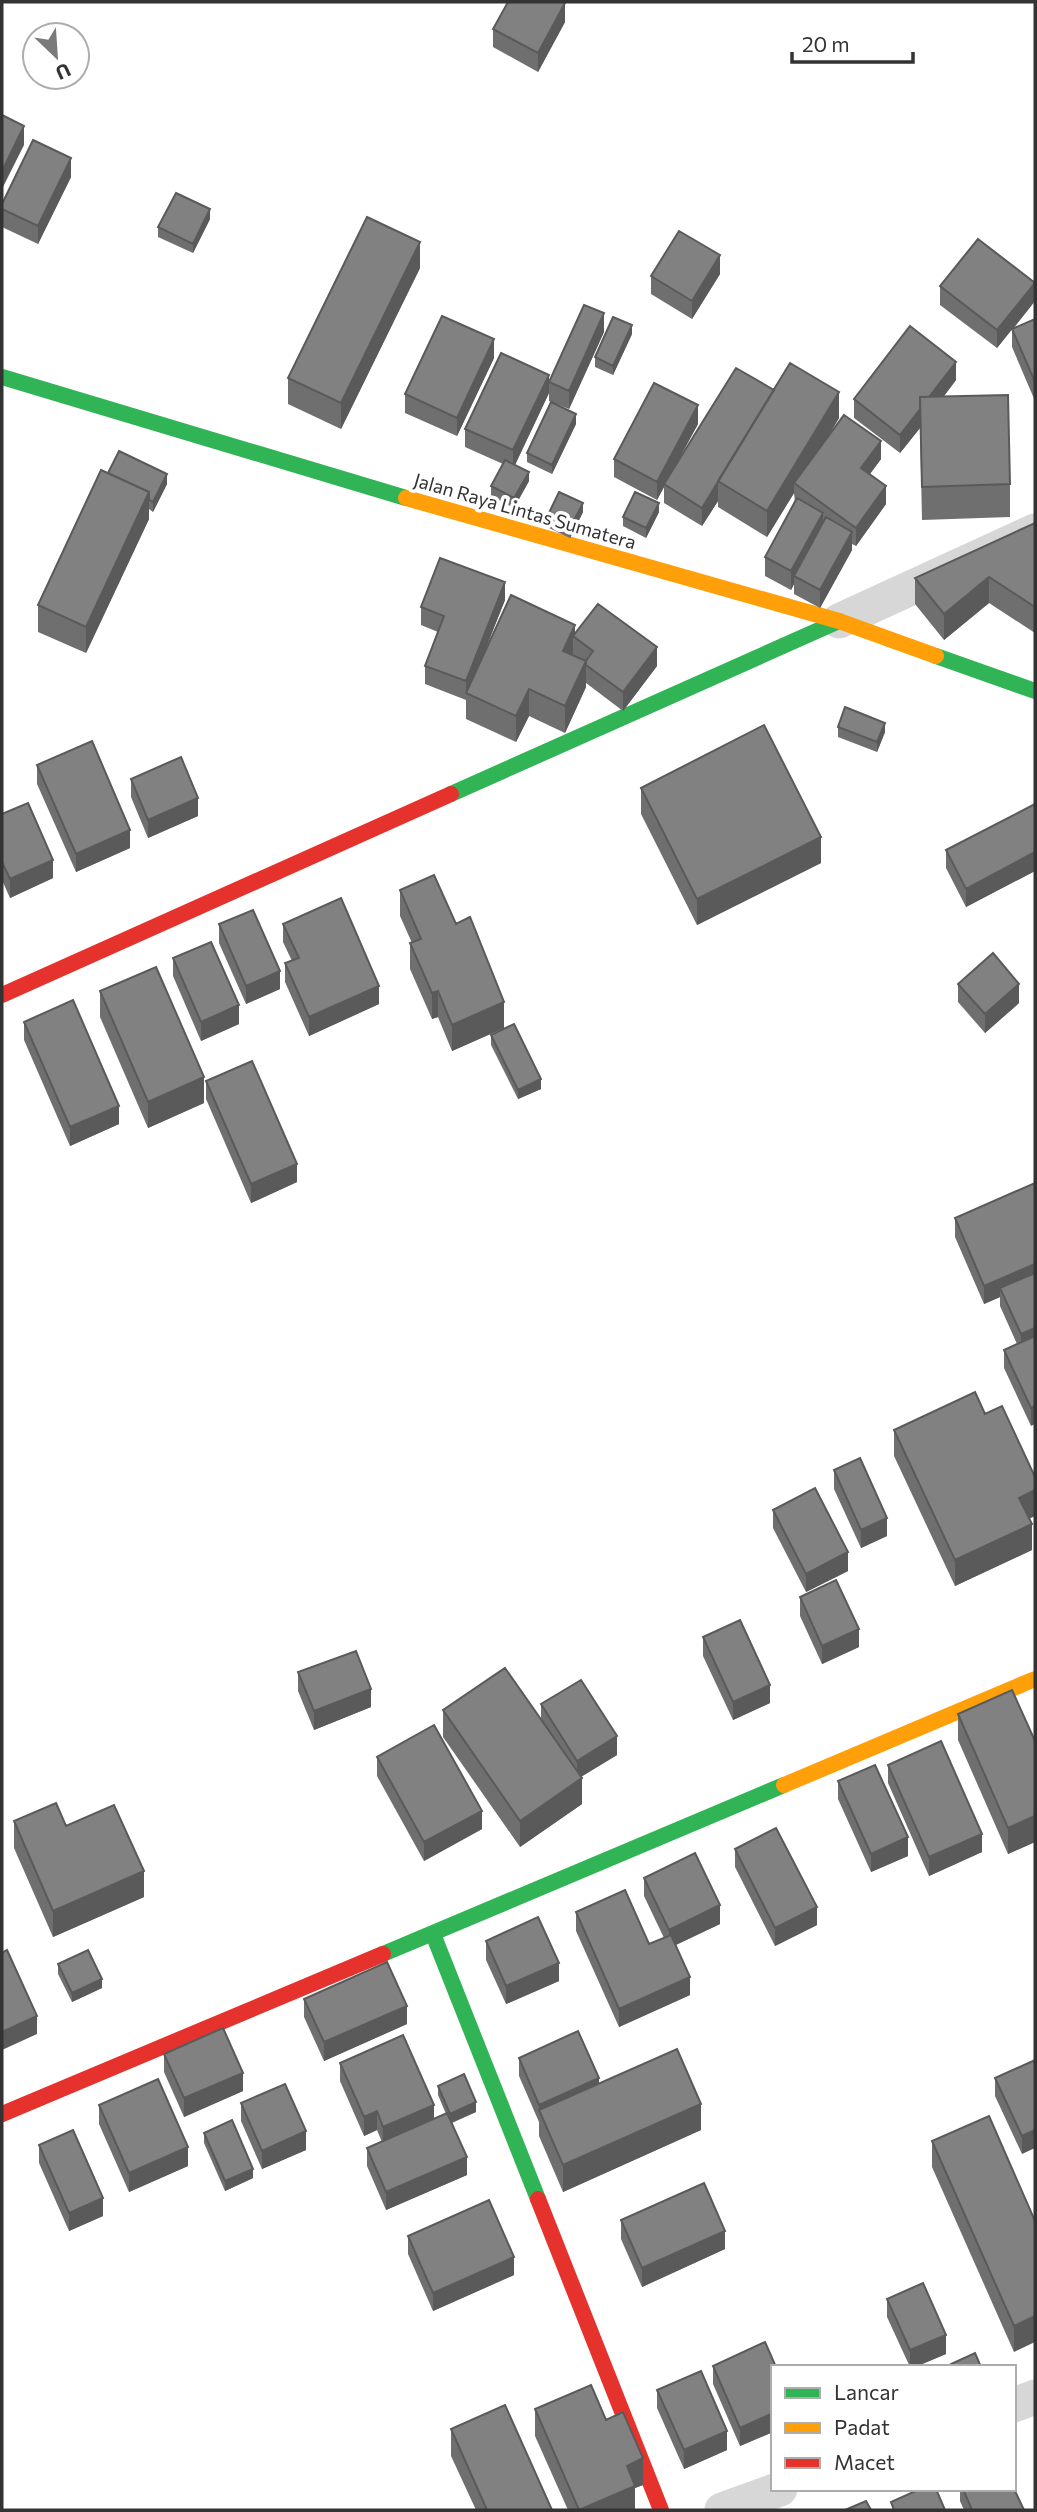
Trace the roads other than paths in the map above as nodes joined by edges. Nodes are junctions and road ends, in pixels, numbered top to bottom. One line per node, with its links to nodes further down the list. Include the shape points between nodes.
1 (2, 377): 3 (main road, Jalan Raya Lintas Sumatera, via 508,530)
2 (1035, 531): 3 (street)
3 (839, 621): 4 (main road, Jalan Raya Lintas Sumatera); 5 (main road)
4 (1035, 691)
5 (2, 995)
6 (1035, 1679): 7 (main road)
7 (433, 1934): 8 (main road); 12 (main road)
8 (2, 2114)
9 (1035, 2398): 10 (street)
10 (1016, 2404)
11 (774, 2491): 13 (street)
12 (661, 2510)
13 (722, 2510)

